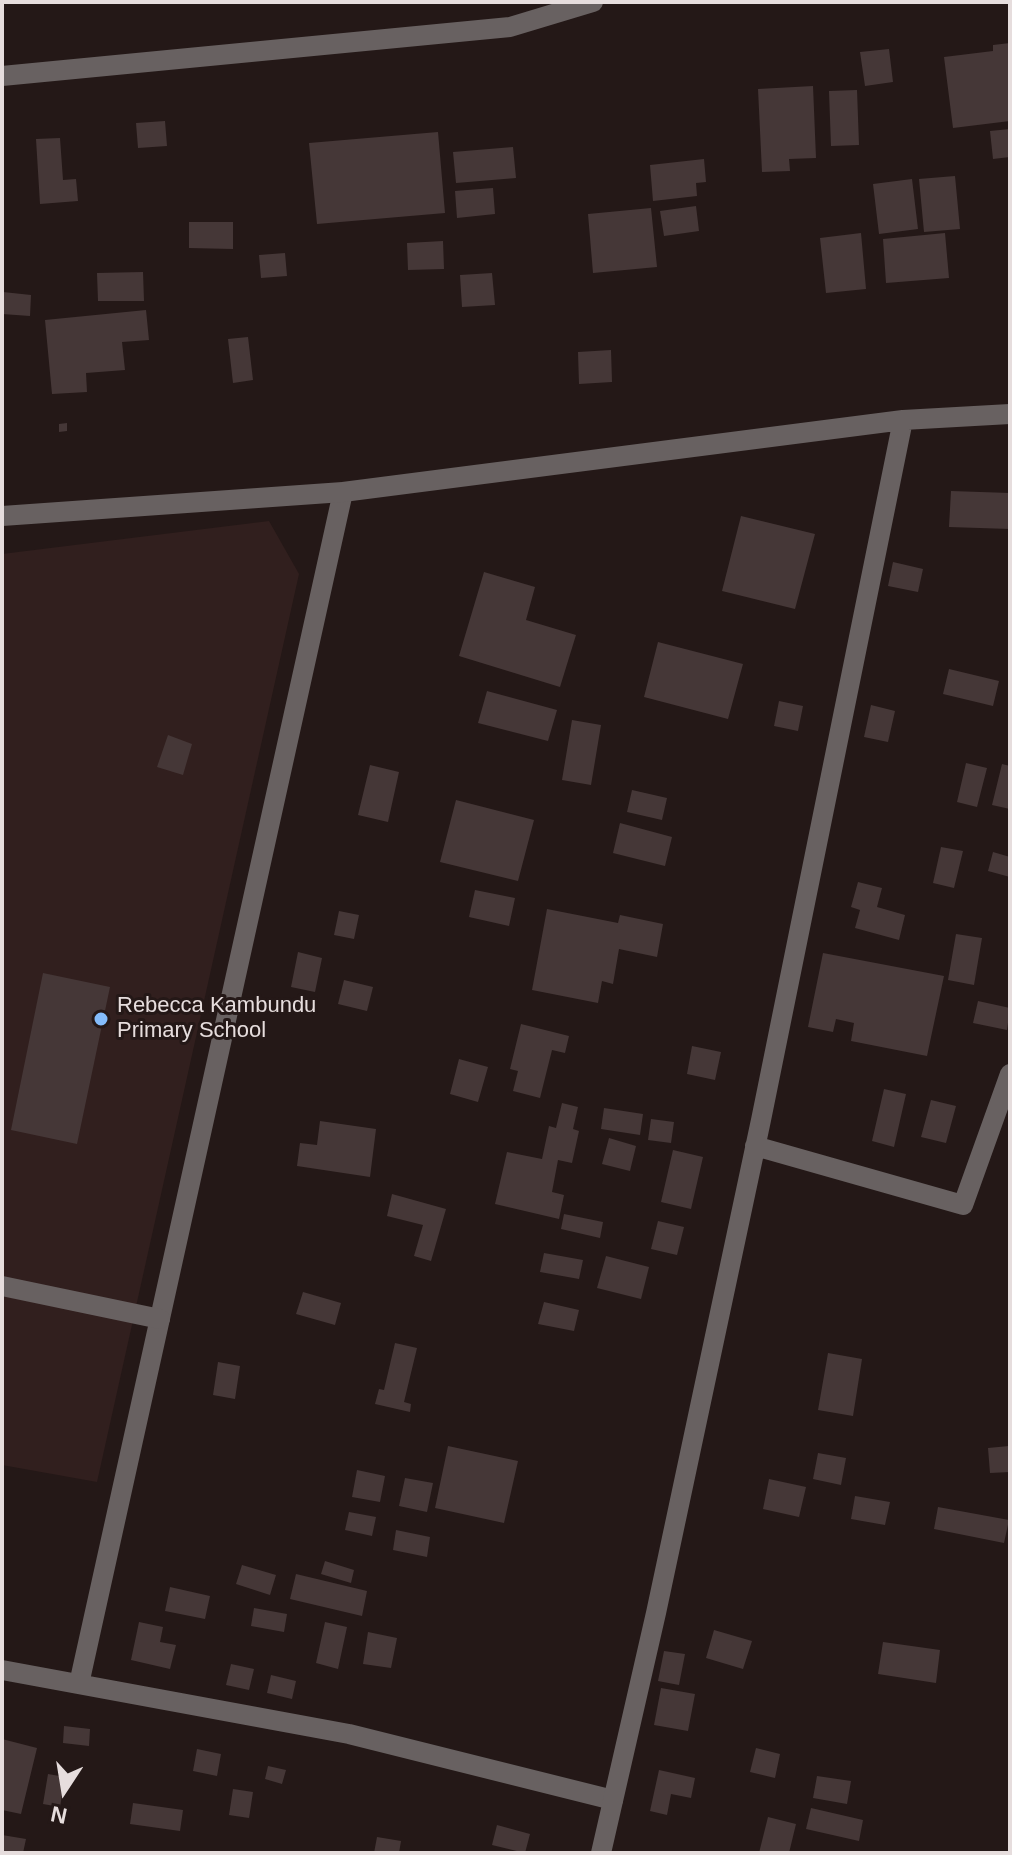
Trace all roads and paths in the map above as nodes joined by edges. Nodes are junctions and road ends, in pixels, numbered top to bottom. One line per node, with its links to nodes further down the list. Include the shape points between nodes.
1 (593, 2): 2 (street, via 510,27)
2 (2, 76)
3 (1010, 414): 4 (street)
4 (903, 420): 5 (street); 8 (street)
5 (343, 492): 6 (street); 10 (street)
6 (2, 516)
7 (1010, 1074): 8 (street, via 963,1205)
8 (755, 1146): 13 (street)
9 (2, 1286): 10 (street)
10 (160, 1319): 12 (street)
11 (2, 1670): 12 (street)
12 (79, 1684): 13 (street, via 349,1734)
13 (613, 1800): 14 (street)
14 (601, 1853)

